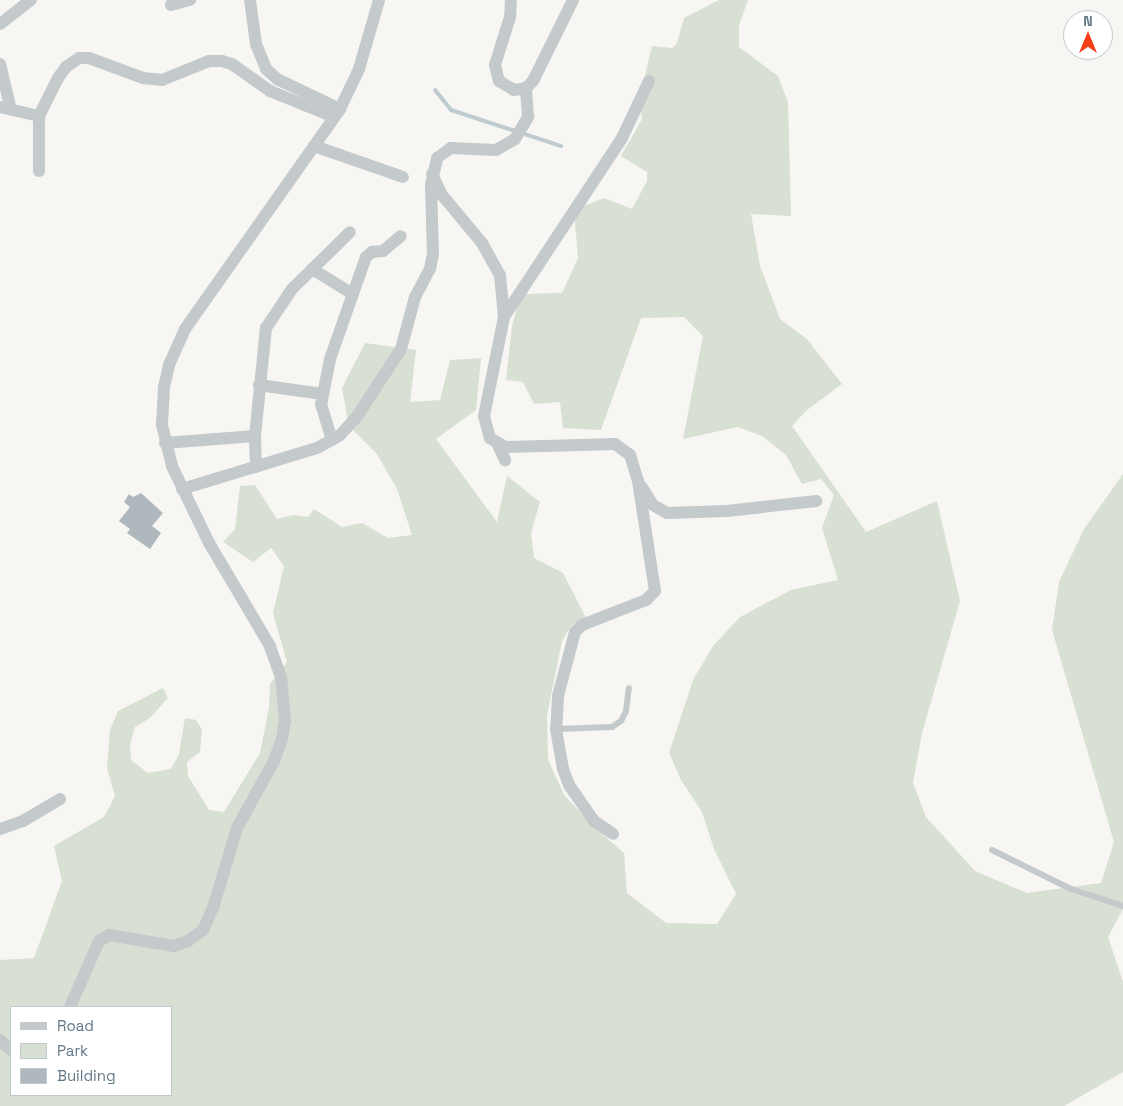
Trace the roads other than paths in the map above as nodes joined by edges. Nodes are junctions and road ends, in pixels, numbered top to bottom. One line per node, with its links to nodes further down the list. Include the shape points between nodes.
1 (31, 0): 8 (street)
2 (190, 0): 7 (street)
3 (250, 0): 13 (street, via 256,44 266,68 277,79)
4 (378, 0): 13 (street, via 358,69)
5 (511, 0): 11 (street, via 510,17 497,56 496,74 509,88)
6 (572, 0): 11 (street, via 540,71)
7 (171, 5)
8 (0, 24)
9 (0, 64): 12 (street)
10 (650, 81): 23 (street, via 622,138)
11 (526, 88): 17 (street, via 528,117 519,134 496,150 450,148 437,158)
12 (6, 109): 14 (street)
13 (337, 113): 14 (street, via 270,91 232,64 222,61 209,61 162,80 143,78 89,58 80,58 66,67 58,78); 15 (street)
14 (39, 116): 16 (street)
15 (314, 146): 18 (street); 28 (street, via 185,329 166,377 162,425)
16 (38, 171)
17 (432, 174): 23 (street, via 442,195 500,275); 27 (street, via 432,261 412,305 401,349 356,418)
18 (403, 177)
19 (350, 232): 21 (street)
20 (401, 236): 22 (street, via 383,251 372,252 366,257)
21 (312, 269): 22 (street); 24 (street, via 292,289 266,328)
22 (354, 294): 25 (street, via 330,359)
23 (504, 317): 29 (street, via 484,416 490,438)
24 (259, 385): 25 (street); 26 (street)
25 (322, 394): 27 (street, via 324,423)
26 (255, 436): 28 (street); 31 (street)
27 (332, 440): 31 (street)
28 (165, 444): 33 (street)
29 (498, 445): 30 (street); 32 (street, via 615,444 630,455)
30 (505, 460)
31 (256, 467): 33 (street)
32 (638, 482): 34 (street, via 653,505 667,513 728,511); 36 (street, via 655,591 646,600 582,625 575,632 558,696)
33 (182, 489): 42 (street, via 209,543 270,646 281,677 285,721 282,739 274,761 237,828 213,908 203,930 174,946 109,935 99,941)
34 (816, 501)
35 (629, 688): 36 (lane, via 626,711 621,721 612,727)
36 (556, 729): 39 (street, via 558,755 569,784 594,821)
37 (60, 799): 38 (street, via 23,821)
38 (0, 829)
39 (613, 834)
40 (992, 850): 41 (lane, via 1071,889)
41 (1123, 906)
42 (70, 1006)
43 (0, 1040): 44 (street)
44 (10, 1049)

